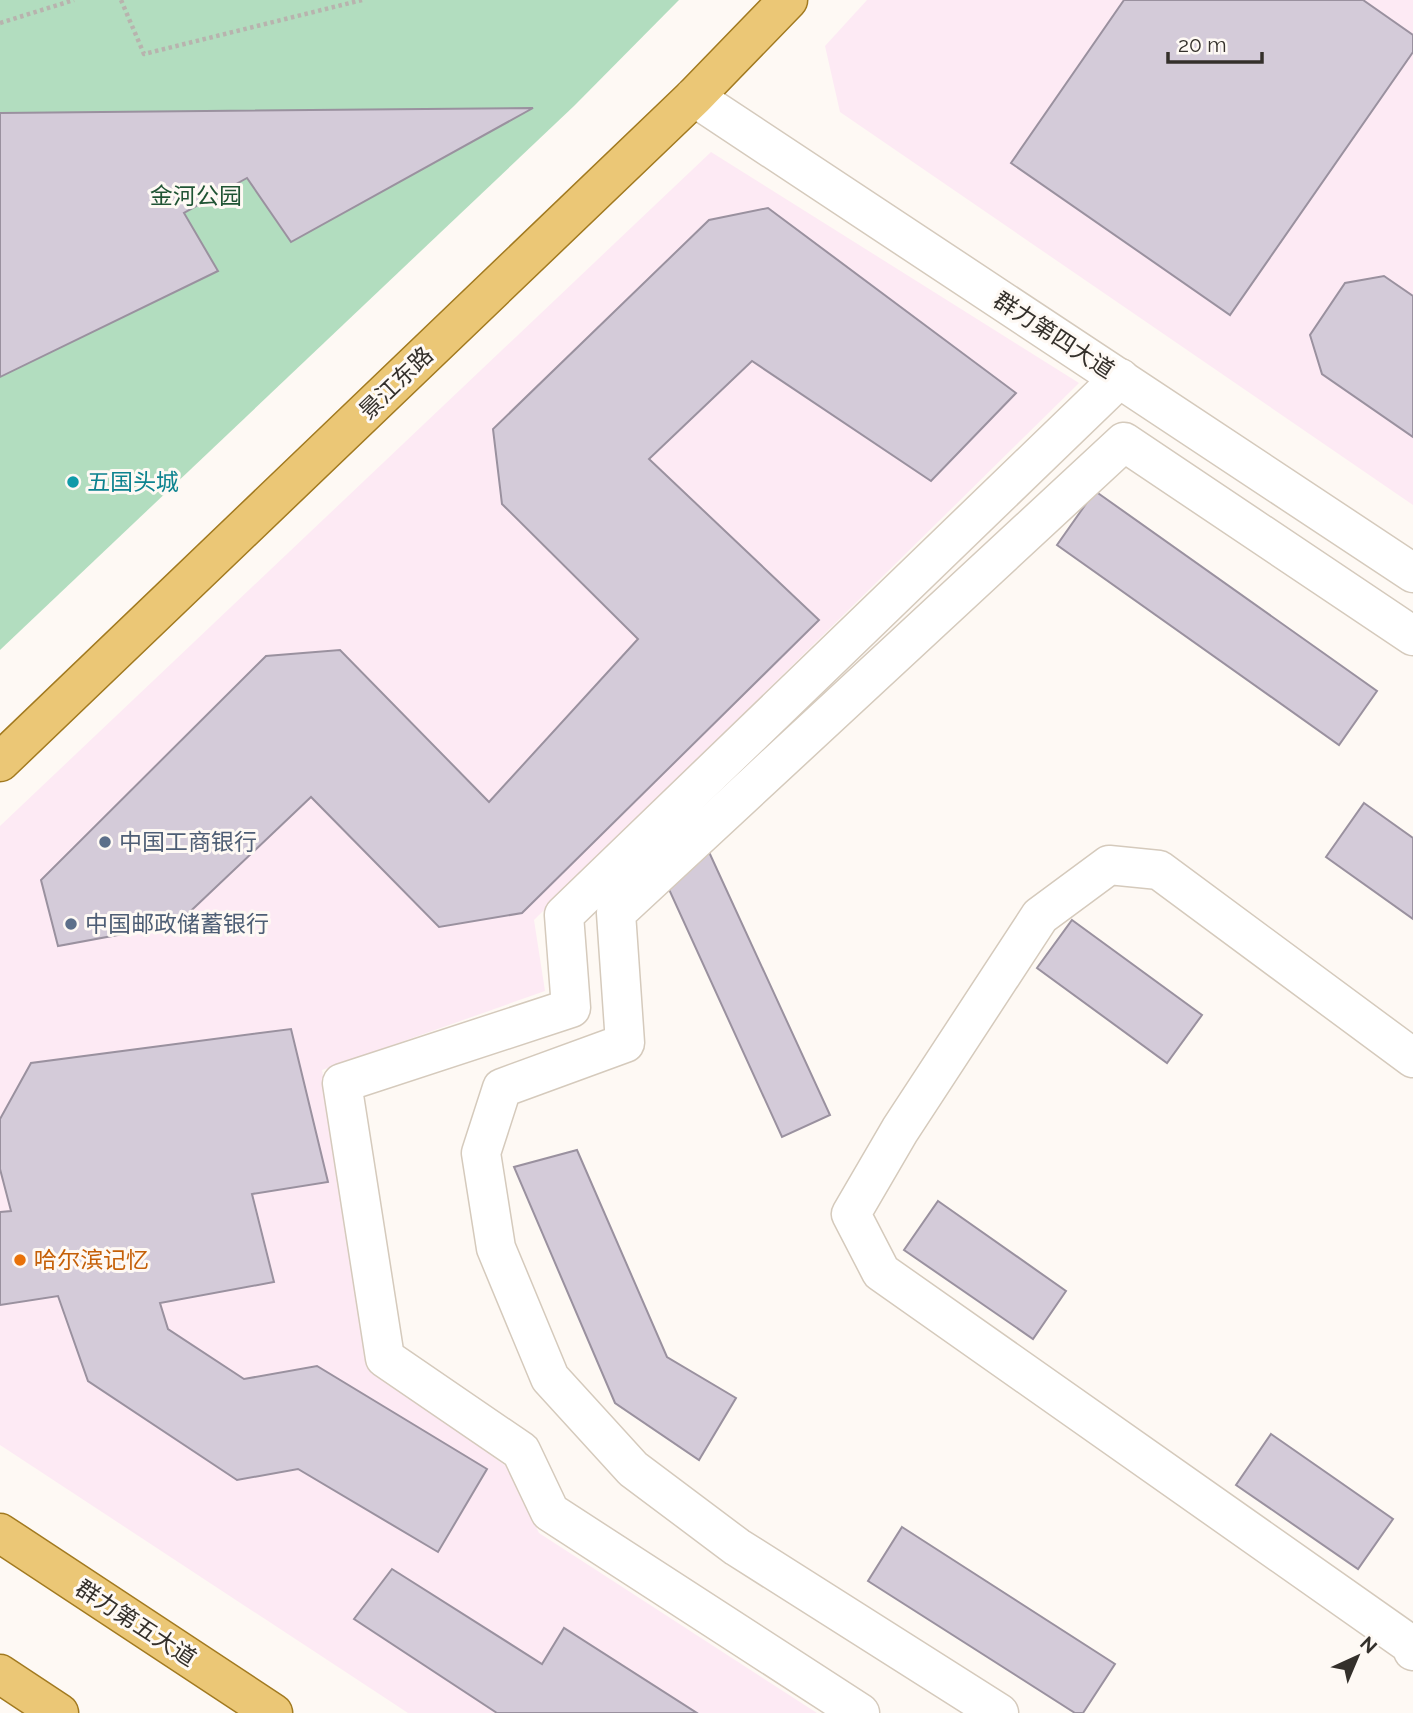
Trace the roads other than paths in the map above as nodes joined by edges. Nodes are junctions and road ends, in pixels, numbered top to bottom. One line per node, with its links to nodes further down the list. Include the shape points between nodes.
1 (788, 0): 2 (main road, 景江东路)
2 (694, 97): 3 (street, 群力第四大道); 6 (main road, 景江东路)
3 (1119, 378): 4 (street, 群力第四大道); 13 (street, via 564,915 571,1008 342,1083 385,1358 521,1451 550,1512)
4 (1413, 573)
5 (1413, 636): 14 (street, via 1124,442 616,913 625,1043 502,1088 481,1153 496,1248 551,1378 633,1469 737,1547)
6 (0, 762)
7 (1413, 1058): 9 (street, via 1160,870 1109,865 1040,916 900,1130 851,1214 881,1272 1411,1645)
8 (0, 1533): 12 (main road, 群力第五大道)
9 (1413, 1651)
10 (0, 1674): 11 (main road)
11 (59, 1713)
12 (273, 1713)
13 (860, 1713)
14 (999, 1713)

